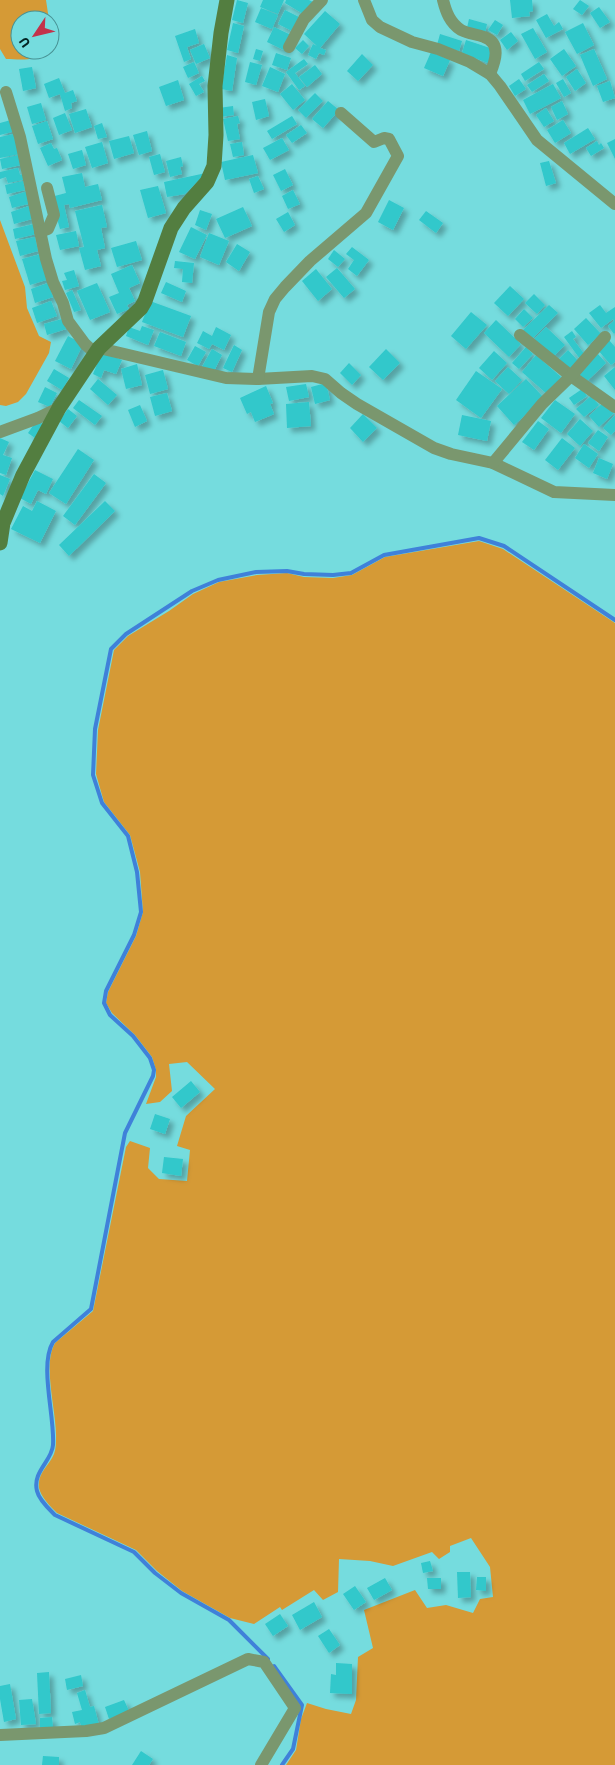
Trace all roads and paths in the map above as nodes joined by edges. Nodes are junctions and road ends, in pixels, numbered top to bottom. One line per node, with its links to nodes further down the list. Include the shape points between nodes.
1 (227, 0): 14 (street, via 215,86 214,166 207,182 171,228 146,301)
2 (322, 0): 5 (street, via 304,19)
3 (364, 0): 6 (street, via 372,20 380,26 412,42 470,62)
4 (443, 0): 6 (street, via 448,16 460,29 486,37 492,43 496,59)
5 (290, 47)
6 (490, 74): 10 (street, via 537,140)
7 (6, 92): 11 (street, via 20,137)
8 (341, 113): 16 (street, via 374,142 389,139 398,156 366,213 310,261 275,299 269,312)
9 (47, 188): 11 (street, via 54,217 48,229)
10 (615, 204)
11 (40, 232): 14 (street, via 68,321 84,344)
12 (520, 335): 15 (street)
13 (605, 337): 15 (street)
14 (97, 350): 16 (street, via 226,378); 18 (street)
15 (571, 376): 17 (street); 20 (street, via 542,404)
16 (258, 379): 20 (street, via 312,376 325,380 357,404 434,448)
17 (615, 407)
18 (59, 408): 19 (street); 22 (street, via 23,475 3,522)
19 (0, 432)
20 (493, 463): 21 (street, via 554,492)
21 (615, 495)
22 (0, 543)
23 (0, 1735): 24 (street, via 104,1728 248,1659 264,1662 295,1708)
24 (261, 1765)

